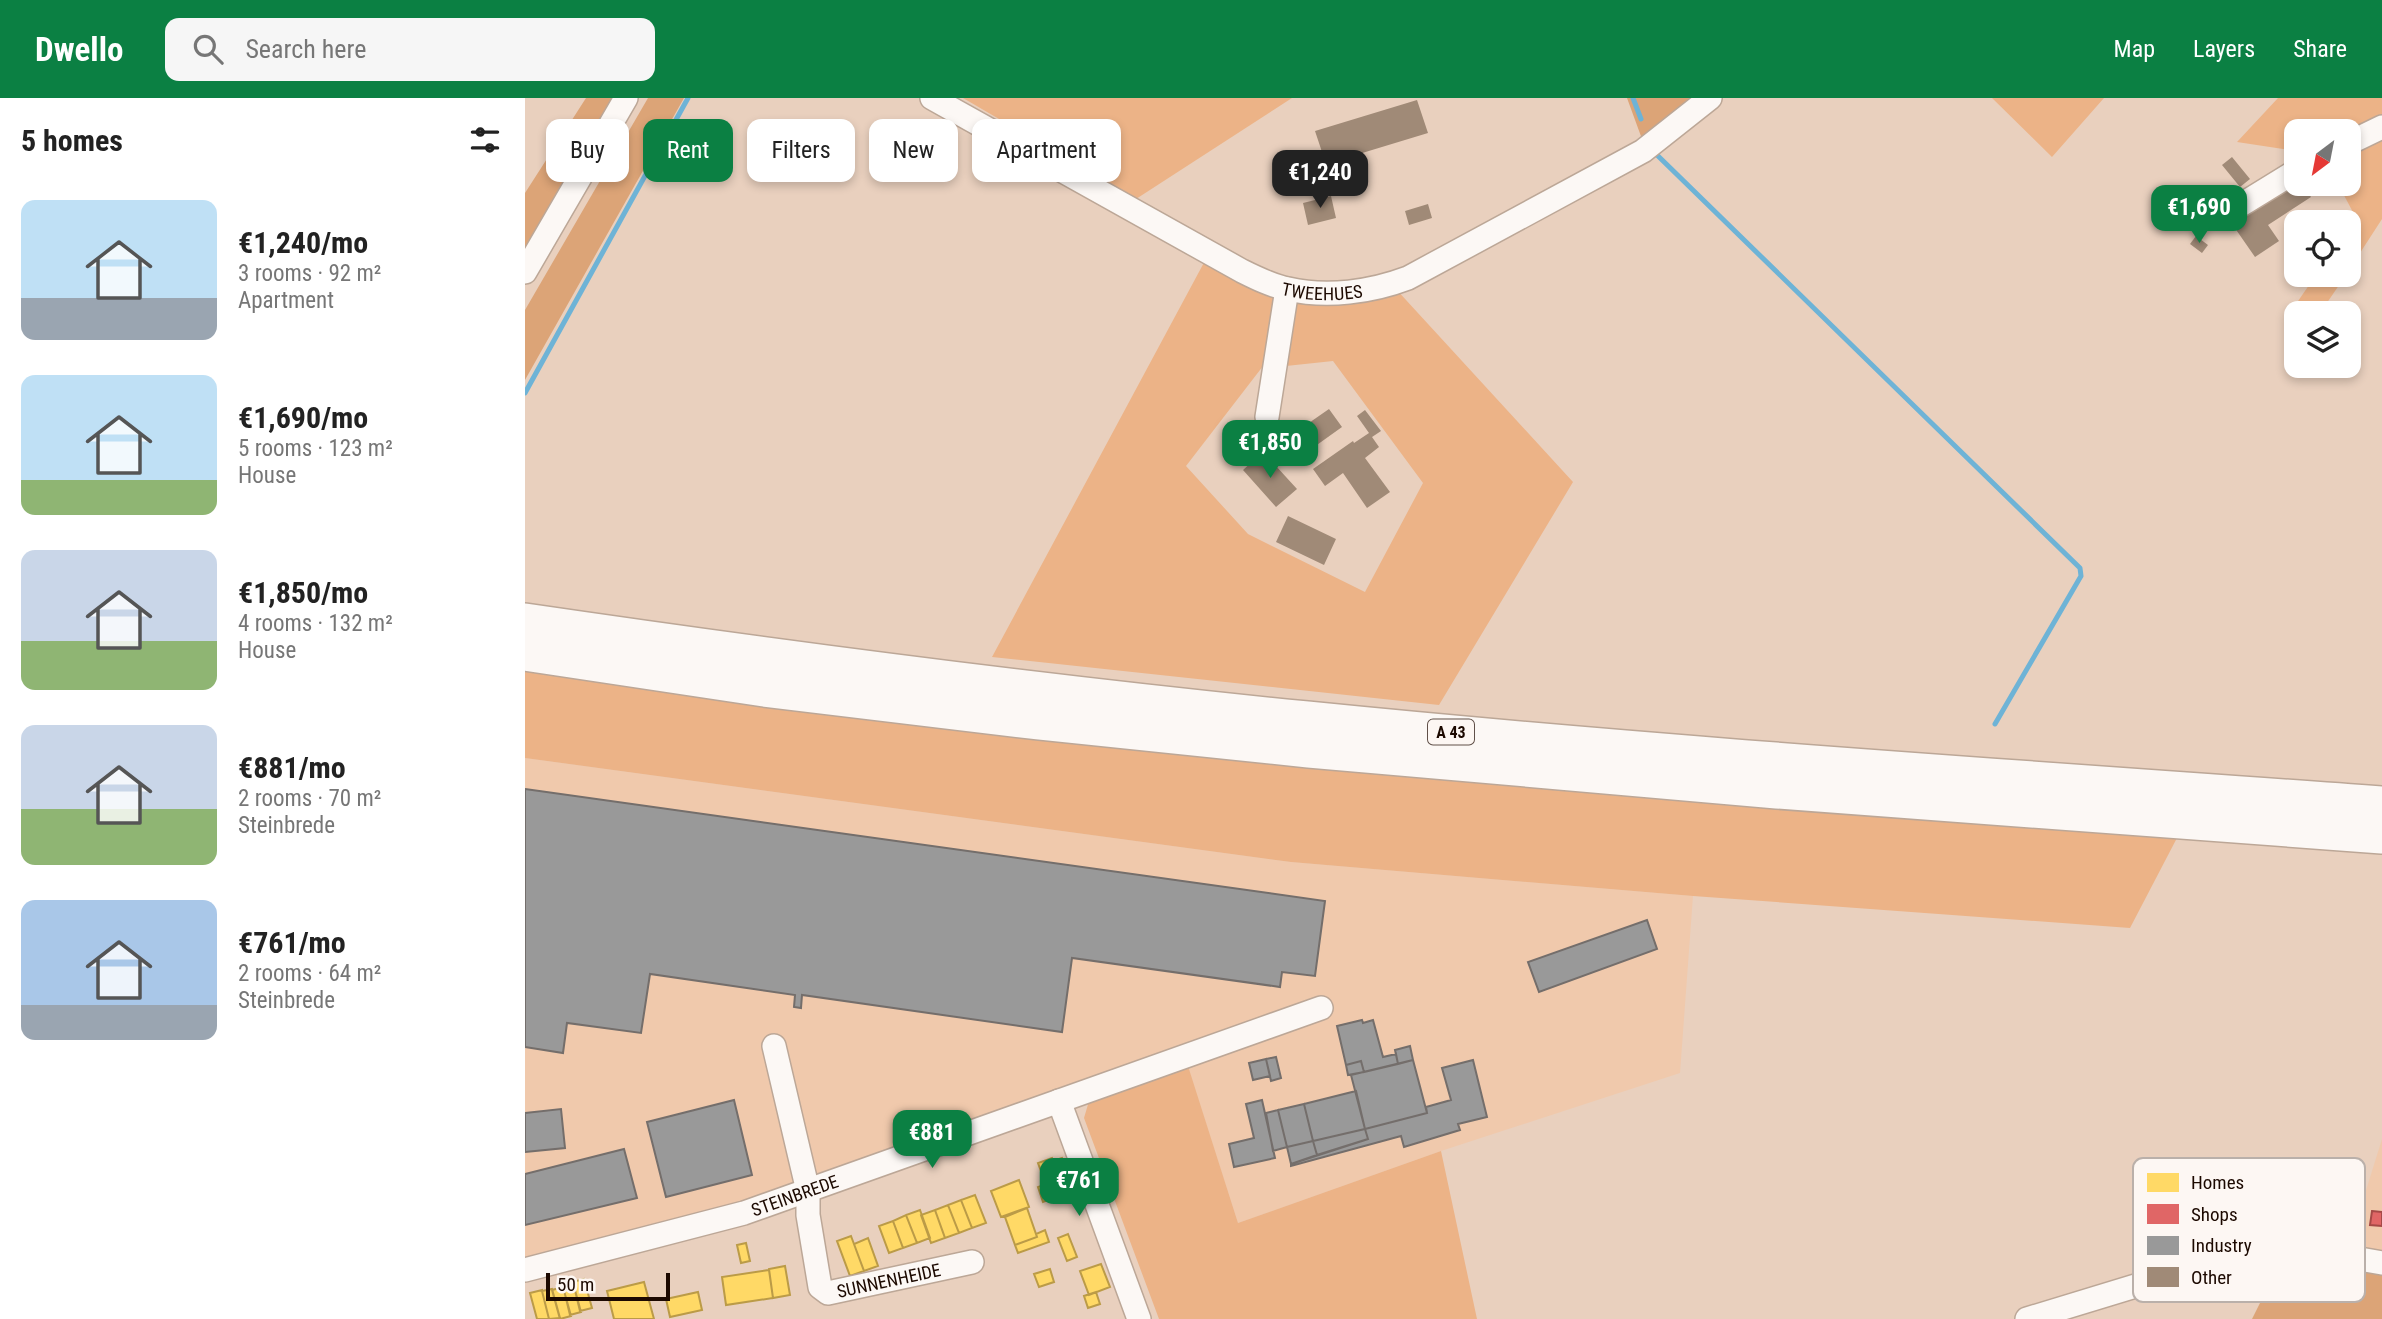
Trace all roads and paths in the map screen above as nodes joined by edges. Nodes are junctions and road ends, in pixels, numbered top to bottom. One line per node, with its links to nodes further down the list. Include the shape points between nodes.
1 (626, 98): 8 (street)
2 (932, 98): 9 (street, TWEEHUES, via 1212,256)
3 (1710, 98): 9 (street, TWEEHUES, via 1643,150 1408,278 1342,292)
4 (2382, 127): 5 (street)
5 (2361, 137)
6 (2284, 178): 7 (street)
7 (2236, 208)
8 (525, 272)
9 (1287, 289): 10 (street)
10 (1267, 417)
11 (525, 621): 13 (highway, A 43, via 781,659 1310,719 1763,759)
12 (525, 653): 14 (highway, A 43, via 887,704 1282,747 1777,791)
13 (2382, 804)
14 (2382, 836)
15 (1321, 1008): 17 (street, STEINBREDE)
16 (774, 1046): 18 (street, SUNNENHEIDE)
17 (1059, 1101): 18 (street, STEINBREDE); 22 (street)
18 (808, 1191): 19 (street, SUNNENHEIDE, via 820,1287 828,1293); 20 (street, STEINBREDE, via 744,1213)
19 (972, 1262)
20 (525, 1270)
21 (2133, 1287): 23 (street)
22 (1139, 1319)
23 (2028, 1319)

